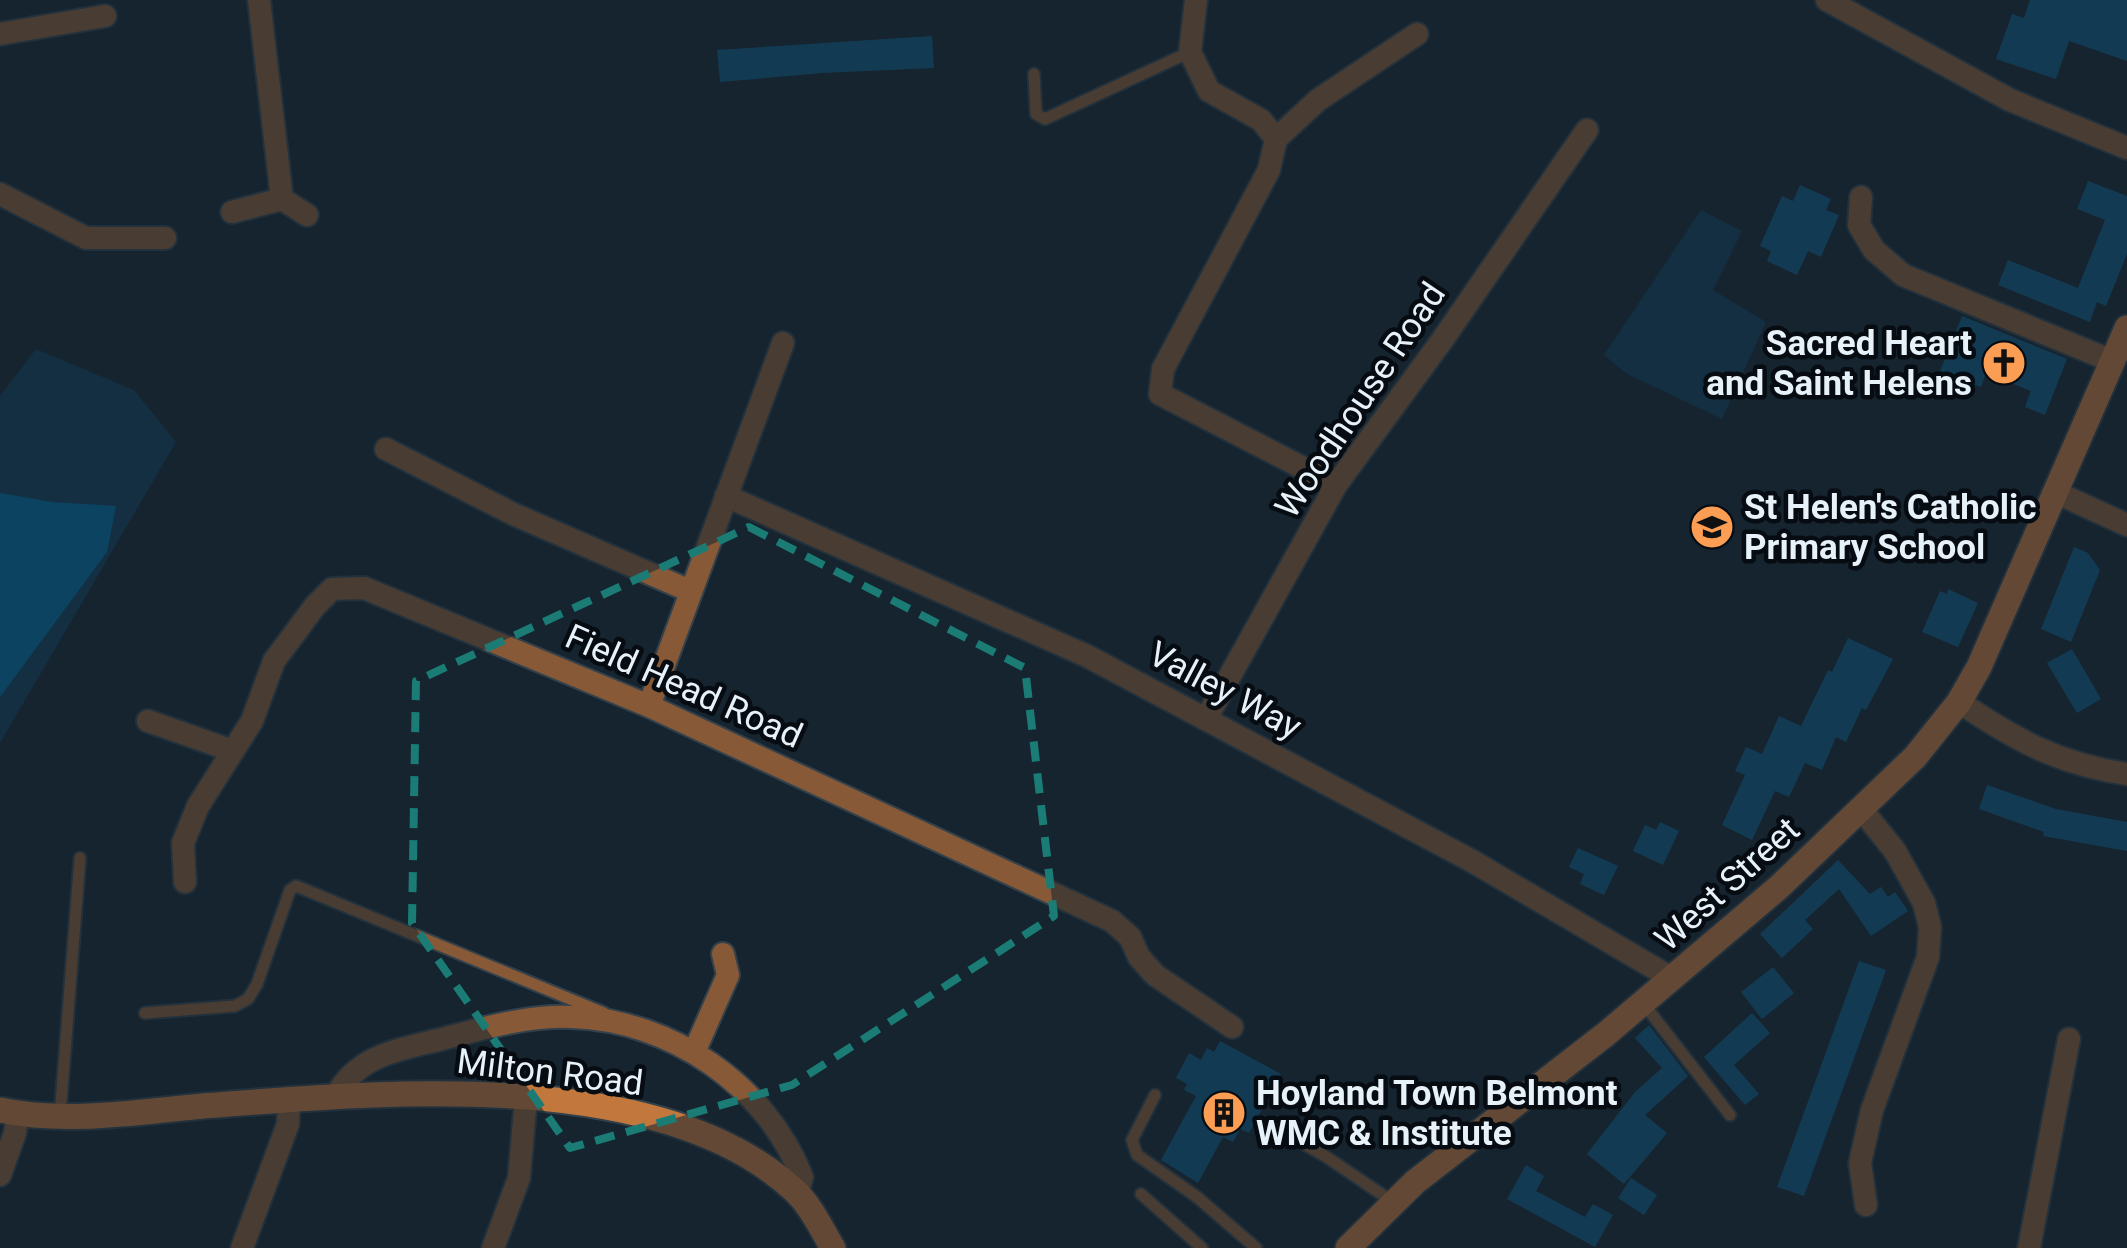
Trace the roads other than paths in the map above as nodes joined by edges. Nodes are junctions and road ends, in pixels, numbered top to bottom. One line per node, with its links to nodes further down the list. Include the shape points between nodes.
1 (259, 0): 14 (street)
2 (1196, 0): 7 (street)
3 (1827, 0): 11 (street, via 2010,100)
4 (106, 16): 5 (street)
5 (0, 34)
6 (1418, 34): 10 (street, via 1318,100)
7 (1190, 52): 8 (lane, via 1045,119 1036,114); 10 (street, via 1209,91 1262,120)
8 (1034, 74)
9 (1586, 130): 22 (street, Woodhouse Road)
10 (1276, 138): 22 (street, via 1269,170 1163,369 1160,394)
11 (2127, 148)
12 (0, 194): 17 (street, via 86,238)
13 (1861, 197): 20 (street, via 1859,224 1874,250 1903,275)
14 (282, 199): 15 (street); 16 (street)
15 (232, 212)
16 (307, 216)
17 (166, 238)
18 (2127, 328): 20 (main road, West Street)
19 (783, 343): 24 (street)
20 (2112, 361): 23 (main road, West Street)
21 (386, 449): 26 (street)
22 (1336, 485): 29 (street, Woodhouse Road)
23 (2055, 492): 25 (street); 27 (main road, West Street)
24 (726, 496): 26 (street); 29 (street, Valley Way, via 1087,656)
25 (2127, 525)
26 (690, 592): 28 (street)
27 (1959, 702): 32 (street, via 2018,742 2095,770); 33 (main road, West Street)
28 (649, 706): 31 (street, Field Head Road, via 364,588 332,589 274,661 252,721); 38 (street, Field Head Road, via 1112,921)
29 (1206, 719): 37 (street, Valley Way, via 1472,861)
30 (148, 721): 31 (street)
31 (232, 750): 35 (street, Field Head Road, via 183,843)
32 (2127, 774)
33 (1862, 810): 37 (main road, West Street); 58 (street, via 1896,850 1930,927 1928,957 1872,1110 1860,1164)
34 (80, 858): 52 (lane)
35 (185, 882)
36 (724, 954): 45 (street, via 728,975)
37 (1673, 979): 40 (main road, West Street)
38 (1162, 981): 39 (street); 43 (street)
39 (1138, 992)
40 (1644, 1003): 51 (lane); 57 (main road, West Street)
41 (146, 1013): 42 (lane, via 236,1006 248,999 296,886)
42 (636, 1026): 45 (street, Milton Road); 47 (street, Milton Road, via 572,1016 502,1024 370,1060)
43 (1232, 1027)
44 (2069, 1039): 65 (street)
45 (695, 1050): 55 (street, Milton Road, via 770,1118 802,1177)
46 (1155, 1095): 63 (lane, via 1132,1140 1137,1155)
47 (336, 1096): 48 (main road, Milton Road); 49 (main road, Milton Road)
48 (526, 1098): 55 (main road, Milton Road, via 594,1106 688,1130 742,1154); 60 (street, via 519,1178)
49 (289, 1100): 52 (main road, Milton Road); 59 (street, via 288,1124)
50 (9, 1112): 52 (main road, Milton Road); 54 (street)
51 (1730, 1115)
52 (60, 1116)
53 (1290, 1136): 57 (lane)
54 (0, 1174)
55 (797, 1193): 61 (main road, Milton Road)
56 (1141, 1194): 62 (lane)
57 (1393, 1202): 64 (main road, West Street)
58 (1866, 1205)
59 (242, 1248)
60 (493, 1248)
61 (833, 1248)
62 (1202, 1248)
63 (1256, 1248)
64 (1348, 1248)
65 (2029, 1248)

